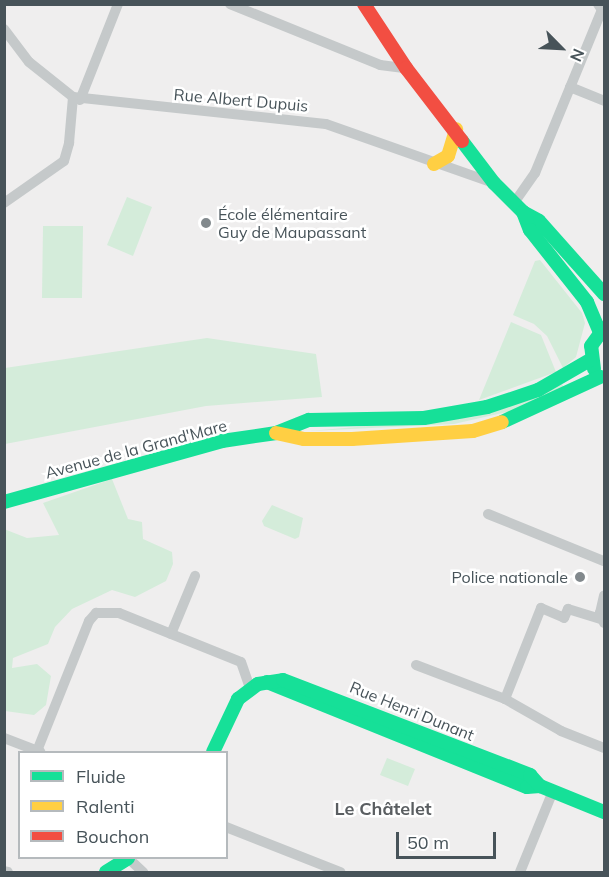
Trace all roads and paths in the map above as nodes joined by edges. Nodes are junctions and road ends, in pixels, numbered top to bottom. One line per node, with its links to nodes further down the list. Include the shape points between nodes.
1 (118, 4): 8 (street)
2 (230, 4): 6 (street, via 380,65)
3 (364, 4): 6 (street)
4 (598, 4): 7 (street, via 602,10)
5 (4, 29): 8 (street, via 29,62)
6 (406, 68): 10 (street)
7 (570, 87): 9 (street); 14 (street)
8 (76, 99): 11 (street, Rue Albert Dupuis, via 312,122); 13 (street, via 64,161)
9 (604, 101)
10 (456, 129): 11 (street, via 448,156); 12 (street)
11 (434, 164): 12 (street, Rue Albert Dupuis)
12 (494, 183): 14 (street)
13 (4, 203)
14 (519, 208): 15 (street, via 539,221); 16 (street, via 530,230 587,302)
15 (604, 294)
16 (602, 330): 17 (street, via 591,346)
17 (590, 360): 18 (street); 19 (street, Avenue de la Grand'Mare, via 538,390 487,407 424,418 309,420)
18 (602, 378): 19 (street, Avenue de la Grand'Mare, via 515,418 473,431 352,439 304,439)
19 (276, 433): 20 (street, Avenue de la Grand'Mare, via 222,441)
20 (4, 502)
21 (488, 514): 22 (street)
22 (604, 561)
23 (195, 576): 26 (street)
24 (604, 595): 25 (street)
25 (603, 621): 29 (street, via 568,609 564,618 541,609)
26 (171, 634): 28 (street, via 241,662); 33 (street, via 112,611 91,617)
27 (416, 665): 29 (street)
28 (250, 688): 34 (street, via 233,706); 35 (street, Rue Henri Dunant, via 289,681 530,775)
29 (505, 699): 31 (street)
30 (4, 738): 32 (street)
31 (604, 748)
32 (36, 751)
33 (39, 751)
34 (214, 751)
35 (547, 789): 36 (street, Rue Henri Dunant); 43 (street)
36 (604, 812)
37 (228, 828): 42 (street)
38 (127, 859): 40 (street)
39 (129, 859): 41 (street)
40 (106, 873)
41 (143, 873)
42 (340, 873)
43 (520, 873)

